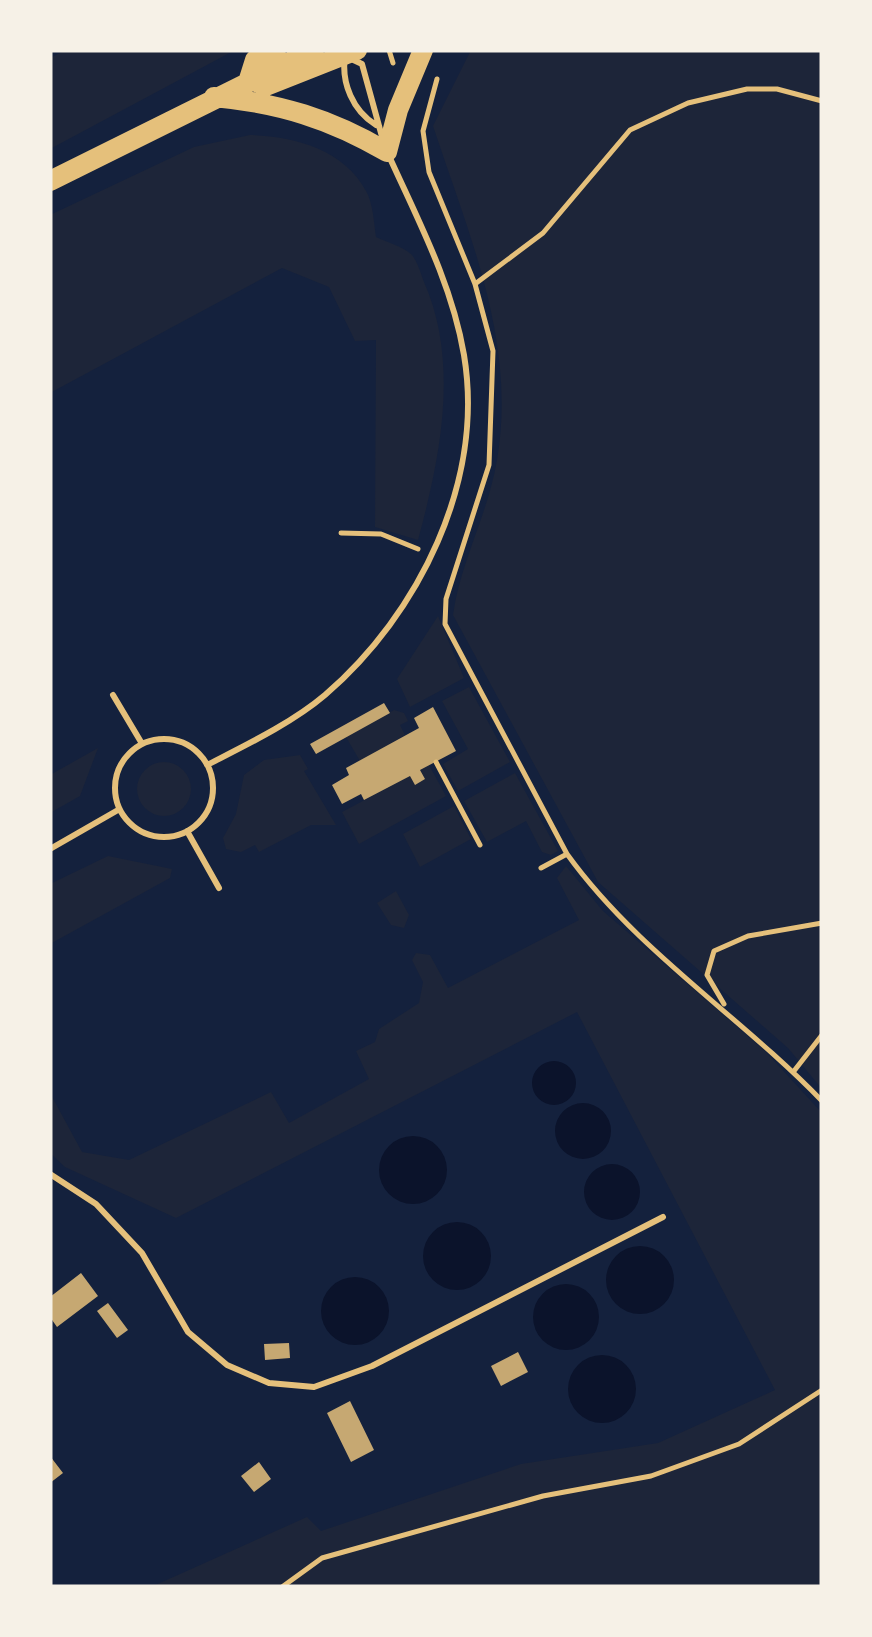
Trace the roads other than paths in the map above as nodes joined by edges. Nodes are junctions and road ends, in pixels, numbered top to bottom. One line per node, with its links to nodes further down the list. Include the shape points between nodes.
1 (276, 50): 5 (main road, via 255,60)
2 (314, 50): 5 (main road)
3 (424, 50): 8 (main road)
4 (345, 51): 5 (main road, via 266,86); 7 (lane, via 362,64 378,110); 7 (lane, via 342,71 353,102)
5 (249, 79): 6 (main road)
6 (214, 97): 8 (main road, via 307,112); 9 (main road)
7 (376, 125): 8 (lane)
8 (387, 152): 12 (lane, via 449,292 465,358 462,457 433,554 369,652 323,696)
9 (50, 181)
10 (113, 695): 11 (lane)
11 (141, 742): 12 (lane, via 182,742); 13 (lane, via 114,784)
12 (208, 765): 14 (lane, via 212,802)
13 (119, 810): 14 (lane, via 159,838); 15 (lane)
14 (188, 831): 16 (lane)
15 (50, 849)
16 (219, 888)
17 (50, 1174): 18 (lane, via 96,1204 142,1253 188,1332 226,1366 269,1383 314,1387 372,1366)
18 (663, 1217)

